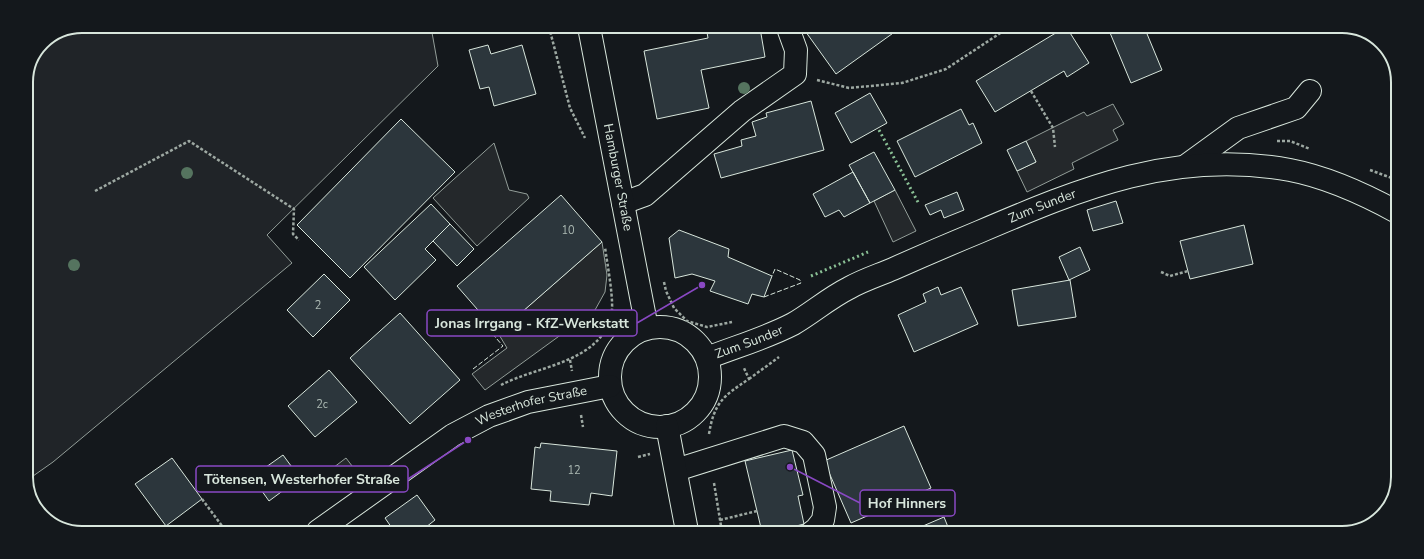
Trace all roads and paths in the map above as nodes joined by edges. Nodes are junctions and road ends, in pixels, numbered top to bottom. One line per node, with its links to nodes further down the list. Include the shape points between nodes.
1 (551, 33): 8 (path, via 570,108)
2 (590, 33): 12 (main road, Hamburger Straße)
3 (790, 33): 5 (main road, via 796,50)
4 (1000, 33): 5 (path, via 946,69 902,83 849,88)
5 (795, 74): 12 (main road, via 742,111 645,195)
6 (1031, 91): 9 (path, via 1052,128)
7 (1310, 91): 10 (main road, via 1296,108 1238,128)
8 (587, 141)
9 (1055, 147)
10 (1187, 165): 13 (main road, Zum Sunder, via 1223,163 1291,170 1319,177); 19 (main road, Zum Sunder, via 1112,180 1046,204 849,288 795,323 776,332)
11 (95, 191): 15 (path, via 190,141 294,209 293,234)
12 (623, 203): 18 (main road, Hamburger Straße)
13 (1391, 209)
14 (604, 239): 20 (path, via 612,302 611,317 603,334 590,348)
15 (299, 240)
16 (1188, 271): 17 (path, via 1170,276)
17 (1161, 272)
18 (647, 328): 19 (main road, via 660,326 683,332 701,347); 21 (main road, via 628,338 615,354 611,365)
19 (706, 358): 22 (main road, via 710,373 709,388 704,402 694,414 682,422)
20 (570, 360)
21 (610, 386): 22 (main road, via 616,400 637,422); 28 (main road, Westerhofer Straße, via 528,402 489,416 453,435)
22 (667, 426): 23 (main road)
23 (676, 470): 29 (main road); 30 (main road, via 784,436 803,442 814,455 825,506)
24 (202, 499): 27 (path)
25 (757, 511): 26 (path)
26 (720, 520)
27 (222, 526)
28 (324, 526)
29 (686, 526)
30 (823, 526)

